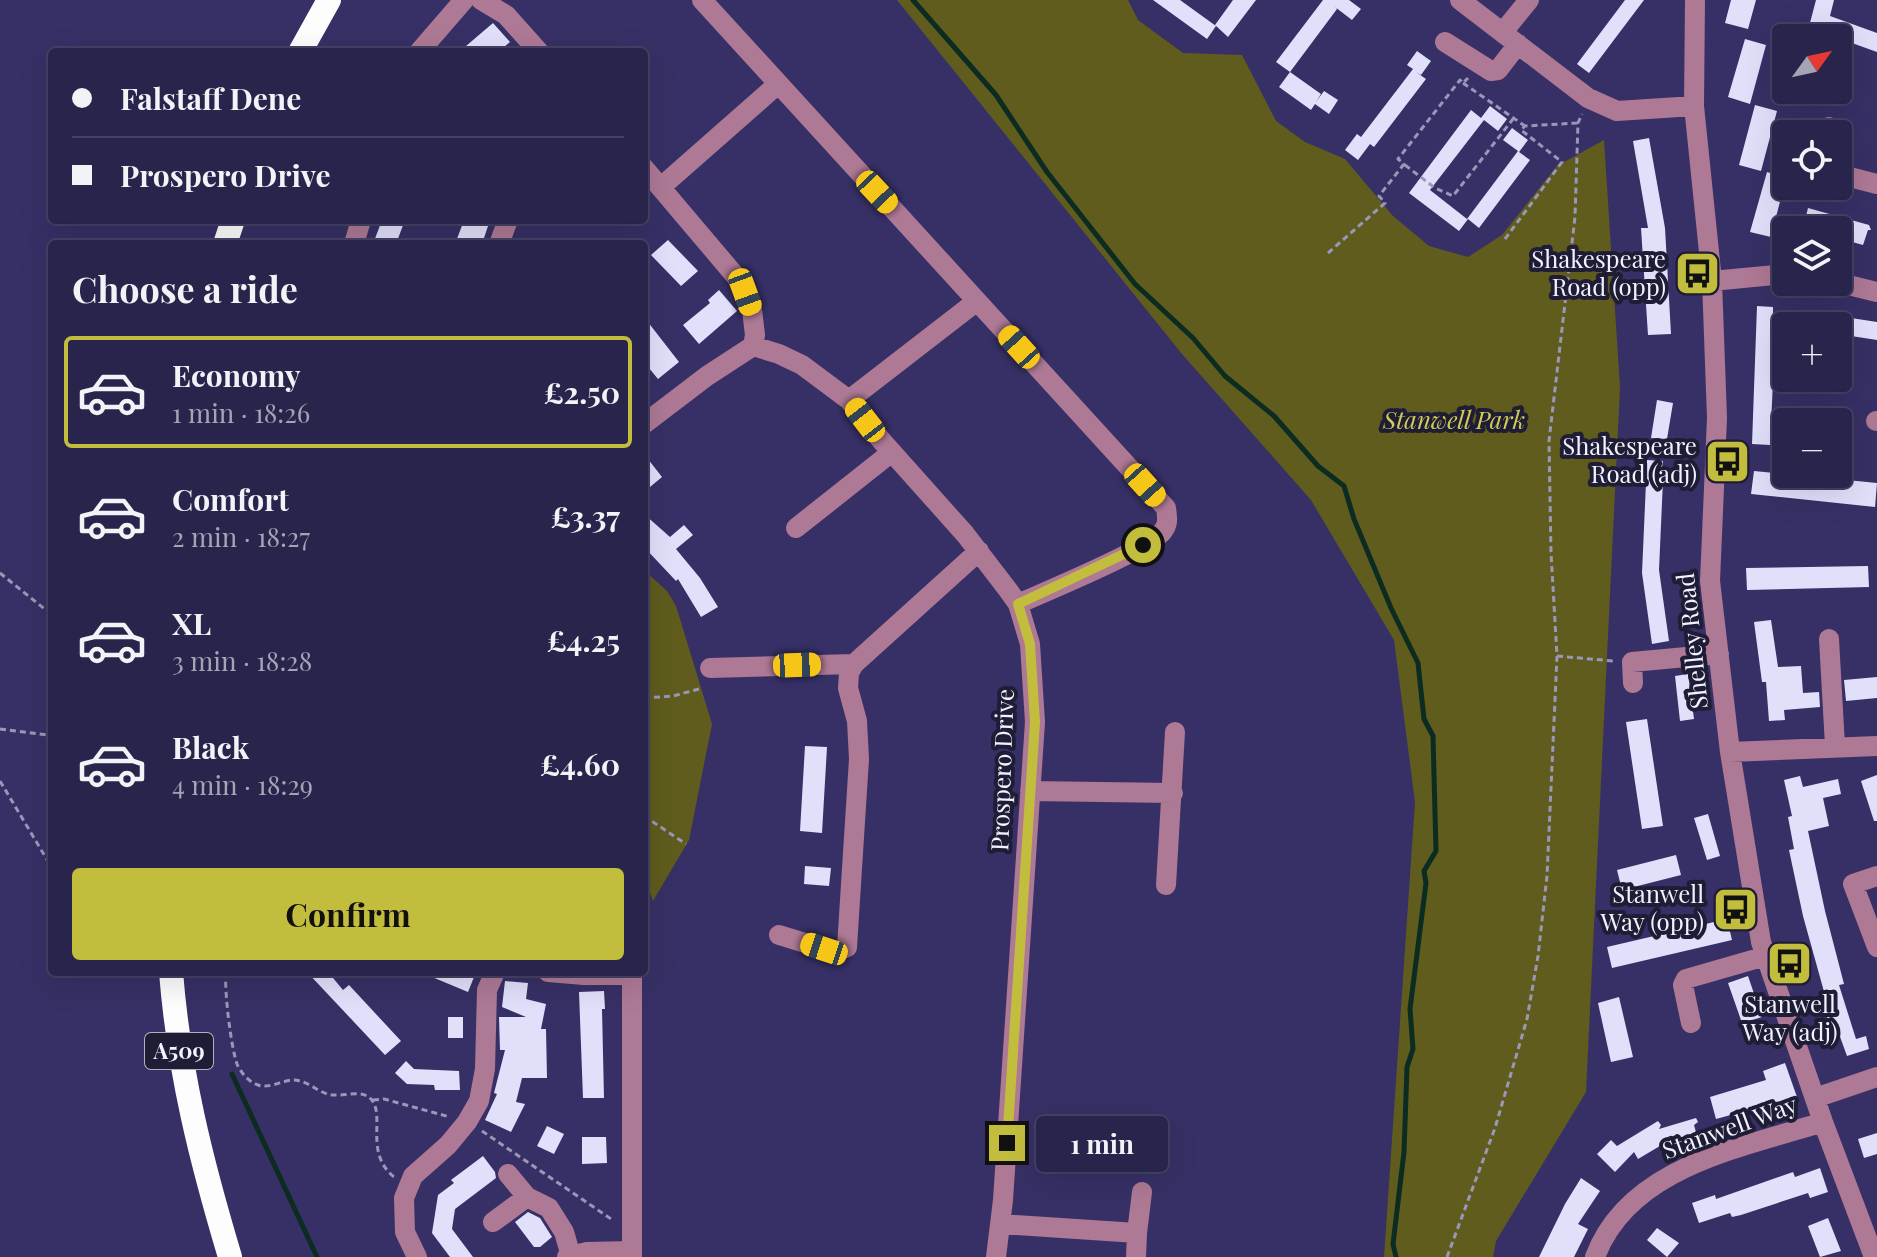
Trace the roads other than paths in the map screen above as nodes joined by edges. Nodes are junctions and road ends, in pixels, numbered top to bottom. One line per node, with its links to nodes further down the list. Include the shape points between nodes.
1 (329, 0): 10 (highway)
2 (464, 0): 11 (street)
3 (481, 0): 12 (street, via 506,15)
4 (702, 0): 13 (street)
5 (1460, 0): 8 (street)
6 (1529, 0): 8 (street)
7 (1695, 0): 14 (street, Shelley Road)
8 (1510, 38): 9 (street, via 1498,70 1491,71); 14 (street, via 1588,98 1617,111)
9 (1445, 42)
10 (302, 48)
11 (422, 48)
12 (535, 48)
13 (778, 84): 18 (street); 23 (street)
14 (1694, 106): 20 (street, Shelley Road)
15 (648, 172): 18 (street)
16 (1852, 178): 17 (street)
17 (1877, 184)
18 (661, 187): 24 (street, via 738,279 752,310)
19 (1772, 275): 20 (street)
20 (1712, 281): 32 (street, Shelley Road, via 1717,418 1710,581)
21 (1852, 285): 22 (street)
22 (1876, 289)
23 (977, 301): 25 (street); 30 (street, via 1166,508 1168,523 1161,535)
24 (753, 346): 25 (street, Prospero Drive, via 802,365); 26 (street)
25 (849, 400): 27 (street, Prospero Drive)
26 (648, 421)
27 (892, 452): 28 (street); 29 (street, Prospero Drive)
28 (796, 528)
29 (979, 551): 30 (street, Prospero Drive); 33 (street)
30 (1018, 604): 40 (street, Prospero Drive, via 1030,644 1035,722)
31 (1829, 639): 37 (street)
32 (1719, 654): 35 (street); 39 (street, Shelley Road)
33 (854, 664): 34 (street); 44 (street, via 848,688 859,759 847,947 835,952)
34 (710, 668)
35 (1633, 673)
36 (1175, 732): 41 (street)
37 (1835, 746): 38 (street); 39 (street)
38 (1877, 746)
39 (1730, 752): 46 (street, Shelley Road)
40 (1030, 791): 41 (street); 58 (street, Prospero Drive)
41 (1173, 793): 43 (street)
42 (1877, 876): 45 (street, via 1853,884)
43 (1166, 885)
44 (779, 935)
45 (1877, 947)
46 (1766, 956): 50 (street, via 1686,979); 52 (street, Shelley Road)
47 (171, 976): 62 (highway, A509, via 194,1129)
48 (493, 976): 63 (street, via 487,990 479,1101 448,1145 413,1176 404,1198 405,1232)
49 (632, 976): 60 (street)
50 (1691, 1023)
51 (1877, 1077): 52 (street, Stanwell Way)
52 (1815, 1098): 53 (street, Shelley Road)
53 (1823, 1122): 66 (street, Stanwell Way, via 1705,1159 1653,1184 1618,1216); 67 (street, Shelley Road)
54 (508, 1174): 56 (street)
55 (1142, 1192): 59 (street)
56 (527, 1197): 57 (street); 61 (street, via 549,1208 559,1222)
57 (493, 1222)
58 (1000, 1224): 59 (street); 64 (street, Prospero Drive)
59 (1137, 1233): 65 (street)
60 (632, 1254): 61 (street)
61 (569, 1256)
62 (230, 1257)
63 (417, 1257)
64 (996, 1257)
65 (1136, 1257)
66 (1595, 1257)
67 (1874, 1257)

